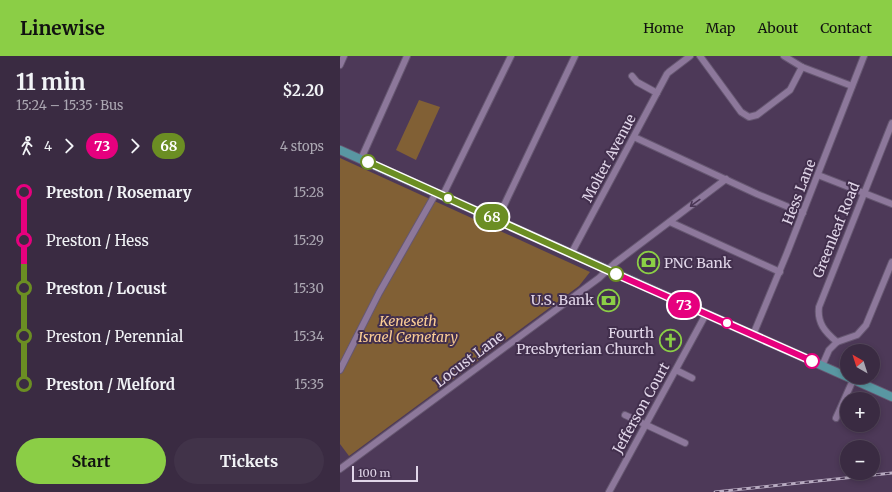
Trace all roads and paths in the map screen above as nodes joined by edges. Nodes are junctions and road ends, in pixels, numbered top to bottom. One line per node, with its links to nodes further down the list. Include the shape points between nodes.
1 (407, 56): 15 (street)
2 (511, 56): 19 (street)
3 (576, 56): 22 (street)
4 (690, 56): 11 (street, Molter Avenue, via 668,73)
5 (700, 56): 8 (street, via 741,112 749,116 757,115 790,90)
6 (784, 56): 8 (street)
7 (864, 56): 10 (street, Hess Lane)
8 (802, 67): 10 (street)
9 (632, 76): 11 (street)
10 (852, 86): 16 (street, Hess Lane)
11 (657, 94): 13 (street, Molter Avenue)
12 (892, 122): 18 (street, Greenleaf Road)
13 (634, 137): 17 (street); 24 (street, Molter Avenue)
14 (340, 150): 15 (main road)
15 (361, 159): 19 (main road)
16 (818, 175): 18 (street); 21 (street, Hess Lane)
17 (726, 179): 21 (street); 23 (street, Locust Lane, one-way to 23)
18 (864, 193): 20 (street); 30 (street, Greenleaf Road, via 818,308 821,324 827,334)
19 (439, 194): 22 (main road); 32 (street, via 379,293)
20 (892, 204)
21 (803, 213): 27 (street, Hess Lane)
22 (497, 220): 24 (main road)
23 (670, 222): 26 (street, Locust Lane); 27 (street)
24 (571, 254): 26 (main road)
25 (892, 262): 30 (street, via 864,328 857,335)
26 (607, 270): 28 (main road); 43 (street, Locust Lane)
27 (780, 272): 29 (street, Hess Lane)
28 (706, 314): 29 (main road); 33 (street, Jefferson Court)
29 (753, 335): 31 (main road)
30 (837, 342): 31 (street, via 829,350)
31 (822, 366): 34 (main road)
32 (340, 370)
33 (676, 370): 35 (street); 41 (street, Jefferson Court)
34 (840, 374)
35 (692, 378)
36 (851, 384): 40 (street)
37 (862, 384): 38 (main road)
38 (892, 397)
39 (625, 415): 41 (street)
40 (836, 418)
41 (645, 425): 42 (street); 44 (street, Jefferson Court)
42 (685, 443)
43 (340, 470)
44 (609, 492)

